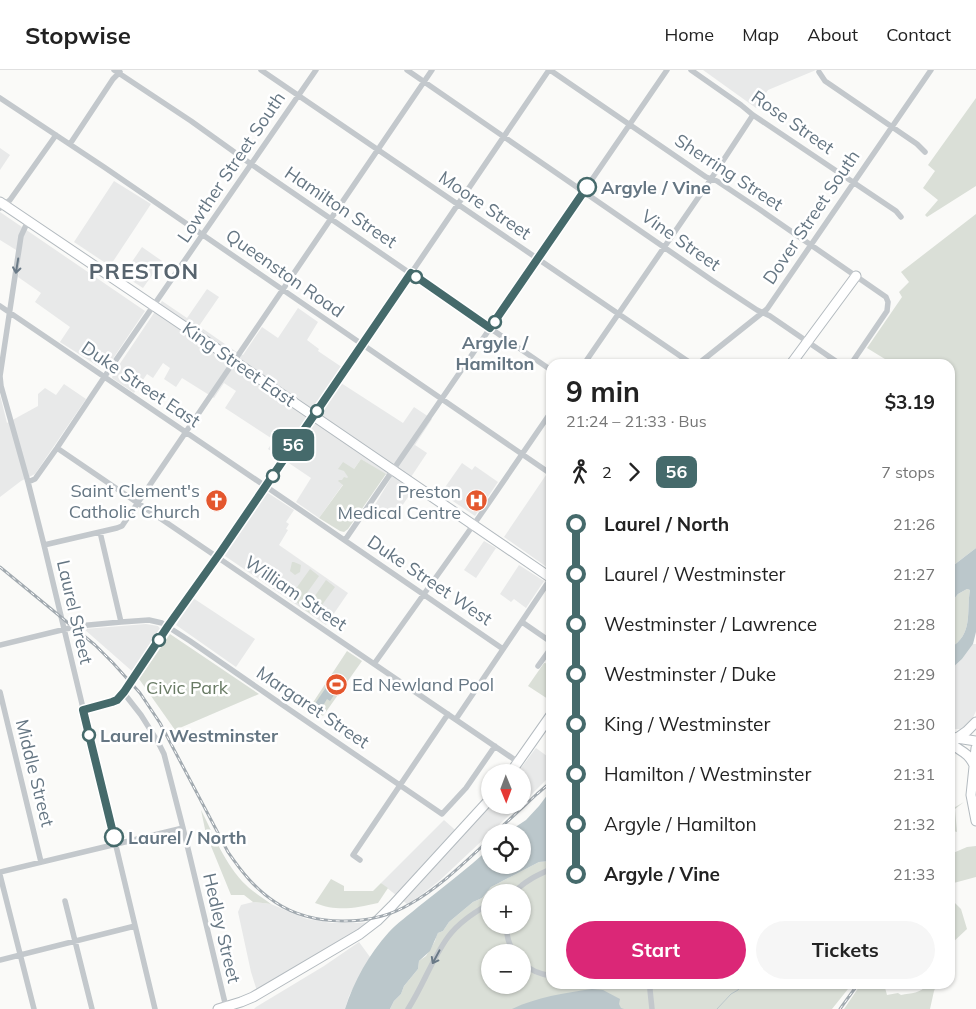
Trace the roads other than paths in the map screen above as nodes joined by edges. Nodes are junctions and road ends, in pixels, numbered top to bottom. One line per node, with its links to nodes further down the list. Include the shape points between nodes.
1 (261, 70): 12 (street, Moore Street)
2 (316, 70): 12 (street, Lowther Street South)
3 (407, 70): 11 (street, Vine Street)
4 (432, 70): 11 (street)
5 (549, 70): 15 (street, Sherring Street); 18 (street)
6 (666, 70): 15 (street)
7 (691, 70): 14 (street, Rose Street)
8 (118, 71): 19 (street); 22 (street, Hamilton Street)
9 (928, 71): 16 (street, Dover Street South)
10 (819, 72): 16 (street, via 825,81)
11 (424, 82): 18 (street, Vine Street); 20 (street)
12 (298, 95): 20 (street, Moore Street); 22 (street, Lowther Street South)
13 (0, 98): 17 (street, Queenston Road)
14 (753, 115): 23 (street); 24 (street, Rose Street)
15 (630, 124): 23 (street, Sherring Street); 25 (street)
16 (892, 127): 21 (street); 24 (street, Dover Street South)
17 (56, 135): 19 (street, Queenston Road); 27 (street, via 10,200)
18 (503, 138): 25 (street, Vine Street); 26 (street)
19 (70, 144): 31 (street, Queenston Road)
20 (378, 149): 26 (street, Moore Street); 29 (street)
21 (924, 152)
22 (251, 164): 29 (street, Hamilton Street); 31 (street, Lowther Street South)
23 (711, 179): 32 (street, Sherring Street); 33 (street)
24 (854, 182): 28 (street, Rose Street); 32 (street, Dover Street South)
25 (584, 192): 33 (street, Vine Street); 34 (street)
26 (457, 204): 34 (street, Moore Street); 35 (street)
27 (1, 205): 30 (main road, King Street East)
28 (901, 217)
29 (331, 218): 35 (street, Hamilton Street); 37 (street)
30 (28, 221): 38 (main road, King Street East); 40 (street, Laurel Street, one-way to 40, via 21,236)
31 (203, 234): 37 (street, Queenston Road); 38 (street, Lowther Street South)
32 (811, 244): 36 (street, Sherring Street); 42 (street, Dover Street South)
33 (664, 247): 41 (street); 42 (street, Vine Street)
34 (538, 258): 41 (street, Moore Street); 43 (street)
35 (411, 273): 43 (street, Hamilton Street); 45 (street)
36 (856, 276): 44 (main road); 51 (street, Sherring Street, via 882,293 888,302 887,311)
37 (282, 289): 45 (street, Queenston Road); 52 (street)
38 (154, 305): 52 (main road, King Street East); 54 (street, Lowther Street South)
39 (0, 306): 40 (street, Duke Street East)
40 (9, 313): 54 (street, Duke Street East); 63 (street, Laurel Street, via 0,380)
41 (618, 313): 46 (street); 47 (street, Moore Street)
42 (763, 313): 44 (street, Vine Street); 48 (street, Dover Street South)
43 (490, 328): 53 (street, Hamilton Street); 55 (street)
44 (808, 342): 49 (main road); 50 (street, Vine Street)
45 (362, 344): 55 (street, Queenston Road); 56 (street)
46 (587, 359)
47 (685, 359)
48 (704, 359)
49 (795, 359)
50 (833, 359)
51 (854, 359)
52 (234, 360): 56 (main road, King Street East); 58 (street)
53 (546, 367)
54 (105, 377): 58 (street, Duke Street East); 59 (street, Lowther Street South)
55 (442, 399): 60 (street, Queenston Road); 61 (street)
56 (314, 416): 61 (main road, King Street East); 64 (street)
57 (546, 419): 60 (street)
58 (186, 432): 64 (street, Duke Street East); 65 (street)
59 (57, 448): 63 (street, Lowther Street South, via 36,479); 65 (street, William Street)
60 (522, 454): 62 (street, Queenston Road); 66 (street)
61 (393, 470): 66 (main road, King Street East); 68 (street)
62 (546, 471)
63 (28, 482): 69 (street, Laurel Street)
64 (266, 486): 68 (street, Duke Street West); 70 (street)
65 (138, 502): 67 (street, via 122,526); 70 (street, William Street)
66 (473, 525): 71 (main road, King Street East); 73 (street)
67 (100, 532): 69 (street); 74 (street)
68 (345, 540): 73 (street, Duke Street West)
69 (44, 544): 77 (street, Laurel Street)
70 (217, 557): 76 (street); 82 (street, William Street)
71 (546, 575)
72 (546, 586): 75 (street)
73 (424, 594): 80 (street, Duke Street West); 82 (street)
74 (121, 622): 76 (street, via 150,620); 77 (street)
75 (522, 622): 78 (street); 80 (street)
76 (168, 626): 85 (street); 99 (street, Margaret Street)
77 (64, 629): 79 (street); 86 (street, Laurel Street)
78 (546, 639)
79 (0, 645)
80 (503, 649): 88 (street)
81 (546, 655): 83 (street)
82 (374, 664): 87 (street, William Street)
83 (538, 666)
84 (0, 692): 105 (street, Middle Street)
85 (124, 692): 86 (street, via 117,700); 102 (street, Hedley Street, via 164,754)
86 (83, 710): 103 (street, Laurel Street)
87 (448, 714): 88 (street, William Street); 99 (street)
88 (456, 719): 94 (street, William Street)
89 (546, 722): 97 (main road)
90 (976, 722): 91 (main road)
91 (955, 737)
92 (955, 739): 93 (main road)
93 (976, 741)
94 (495, 746): 97 (street, William Street); 99 (street, Margaret Street, via 466,788 442,814)
95 (955, 747): 98 (main road, via 965,752)
96 (976, 748): 98 (main road)
97 (518, 762)
98 (974, 765): 101 (main road, via 971,795)
99 (400, 785): 104 (street, via 353,855)
100 (481, 809): 118 (main road, via 377,922 253,997)
101 (976, 821)
102 (183, 828): 103 (street); 118 (street, Hedley Street)
103 (116, 844): 105 (street); 111 (street, Laurel Street)
104 (360, 860)
105 (41, 862): 107 (street)
106 (546, 872): 108 (street)
107 (0, 874): 113 (street)
108 (524, 884)
109 (65, 902): 112 (street)
110 (481, 909): 122 (street, one-way to 122, via 448,937)
111 (135, 926): 112 (street); 121 (street, Laurel Street)
112 (74, 941): 113 (street); 120 (street)
113 (20, 954): 114 (street); 119 (street)
114 (0, 960)
115 (531, 970): 116 (street)
116 (546, 975)
117 (650, 989): 123 (street)
118 (222, 1008)
119 (34, 1009)
120 (92, 1009)
121 (155, 1009)
122 (408, 1009)
123 (652, 1009)

